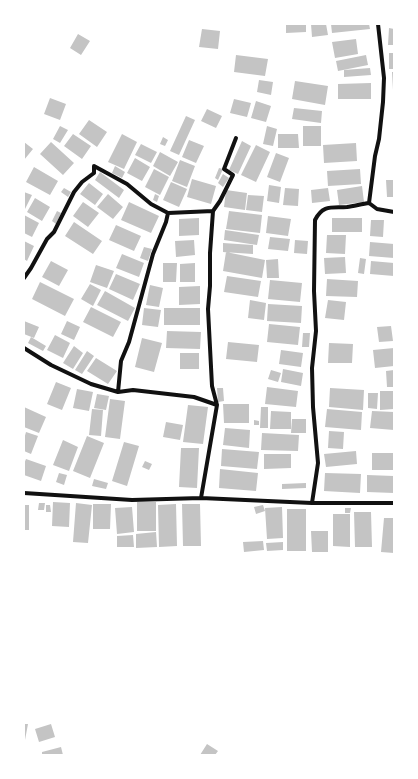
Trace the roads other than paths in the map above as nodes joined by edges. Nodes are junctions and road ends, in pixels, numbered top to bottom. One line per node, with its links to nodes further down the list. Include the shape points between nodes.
1 (378, 24): 3 (street, via 384,102)
2 (236, 138): 4 (street, via 224,169 233,175)
3 (369, 203): 5 (street, via 377,209); 13 (street, via 326,208 315,220 316,331 312,376 318,463)
4 (213, 211): 6 (street); 10 (street, via 208,309 212,379)
5 (394, 212)
6 (168, 214): 7 (street, via 127,184 94,166 94,173 74,192 54,232 47,239); 9 (street, via 153,254 129,342 121,361)
7 (24, 278)
8 (24, 348): 9 (street, via 50,365 91,384)
9 (118, 392): 10 (street, via 133,390 194,397)
10 (217, 405): 12 (street)
11 (24, 493): 12 (street, via 132,500)
12 (201, 498): 13 (street)
13 (312, 503): 14 (street)
14 (394, 504)

